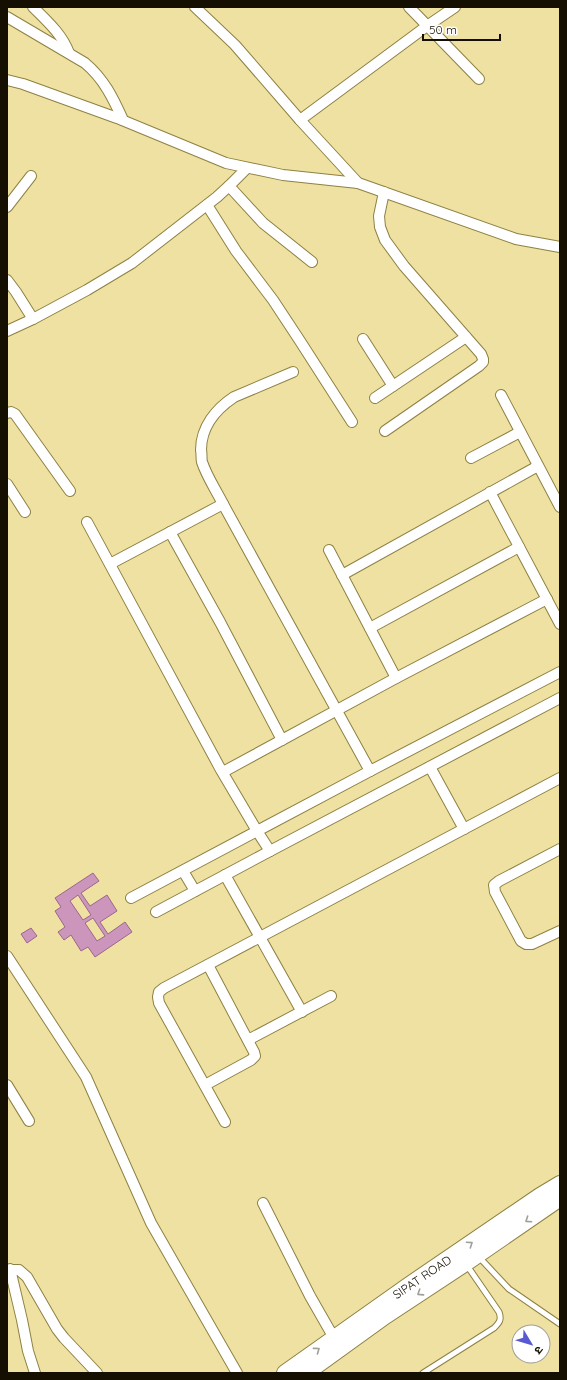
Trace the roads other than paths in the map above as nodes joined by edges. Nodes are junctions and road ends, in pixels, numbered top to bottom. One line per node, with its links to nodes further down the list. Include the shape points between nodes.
1 (33, 7): 7 (street, via 61,37)
2 (195, 7): 11 (street, via 245,56)
3 (409, 7): 6 (street)
4 (455, 7): 6 (street)
5 (7, 17): 7 (street)
6 (427, 26): 8 (street); 11 (street)
7 (68, 53): 10 (street, via 95,71 112,96)
8 (479, 79)
9 (7, 80): 10 (street)
10 (123, 120): 12 (street, via 226,163)
11 (300, 120): 14 (street)
12 (247, 168): 14 (street, via 283,175); 15 (street)
13 (31, 176): 18 (street)
14 (358, 183): 16 (street)
15 (229, 186): 17 (street); 20 (street, via 263,223)
16 (384, 192): 19 (street, via 516,239); 24 (street, via 379,216 385,240 404,266)
17 (207, 204): 22 (street, via 132,263); 31 (street)
18 (7, 207)
19 (560, 247)
20 (312, 262)
21 (7, 280): 22 (street)
22 (33, 319): 23 (street)
23 (7, 331)
24 (466, 337): 27 (street); 32 (street, via 481,354 483,362)
25 (363, 340): 27 (street)
26 (294, 372): 39 (street, via 234,397 216,411 208,424 201,445 202,461)
27 (393, 386): 29 (street)
28 (500, 395): 33 (street)
29 (375, 398)
30 (7, 413): 37 (street, via 15,414)
31 (352, 422)
32 (385, 431)
33 (520, 432): 34 (street); 35 (street)
34 (471, 458)
35 (538, 466): 38 (street); 40 (street)
36 (7, 484): 41 (street)
37 (70, 491)
38 (490, 492): 44 (street); 47 (street)
39 (223, 504): 43 (street); 54 (street)
40 (560, 507)
41 (26, 512)
42 (88, 522): 46 (street)
43 (170, 532): 46 (street); 55 (street)
44 (519, 547): 48 (street); 50 (street)
45 (329, 550): 47 (street)
46 (110, 564): 58 (street)
47 (342, 575): 50 (street)
48 (547, 599): 49 (street); 52 (street)
49 (560, 624)
50 (370, 628): 52 (street)
51 (560, 672): 57 (street)
52 (396, 678): 54 (street)
53 (560, 698): 56 (street)
54 (336, 711): 55 (street); 57 (street)
55 (282, 740): 58 (street)
56 (430, 767): 60 (street); 63 (street)
57 (370, 771): 61 (street)
58 (223, 772): 61 (street)
59 (560, 778): 60 (street)
60 (464, 830): 70 (street)
61 (257, 831): 63 (street); 64 (street)
62 (560, 849): 69 (street, via 494,885 495,892 521,941 532,944)
63 (270, 851): 65 (street)
64 (183, 871): 66 (street); 67 (street)
65 (225, 875): 66 (street); 70 (street)
66 (195, 891): 68 (street)
67 (131, 898)
68 (156, 912)
69 (560, 930)
70 (260, 937): 72 (street); 74 (street)
71 (9, 962): 89 (street, via 86,1077 151,1223)
72 (208, 965): 75 (street); 77 (street, via 164,988 158,997)
73 (331, 996): 74 (street)
74 (302, 1012): 75 (street)
75 (248, 1040): 77 (street, via 255,1056)
76 (7, 1085): 78 (street)
77 (205, 1085): 79 (street)
78 (29, 1122)
79 (225, 1122)
80 (560, 1184): 86 (highway, SIPAT ROAD, one-way to 80)
81 (560, 1198): 83 (highway, SIPAT ROAD, one-way to 83)
82 (264, 1203): 86 (street)
83 (472, 1259): 85 (lane); 91 (highway, SIPAT ROAD, one-way to 91, via 385,1316); 92 (lane, via 499,1312 499,1323)
84 (8, 1270): 87 (street); 88 (street, via 19,1270 27,1277 57,1329)
85 (560, 1324)
86 (334, 1338): 90 (highway, SIPAT ROAD, one-way to 86)
87 (36, 1373)
88 (97, 1373)
89 (237, 1373)
90 (285, 1373)
91 (306, 1373)
92 (423, 1373)

